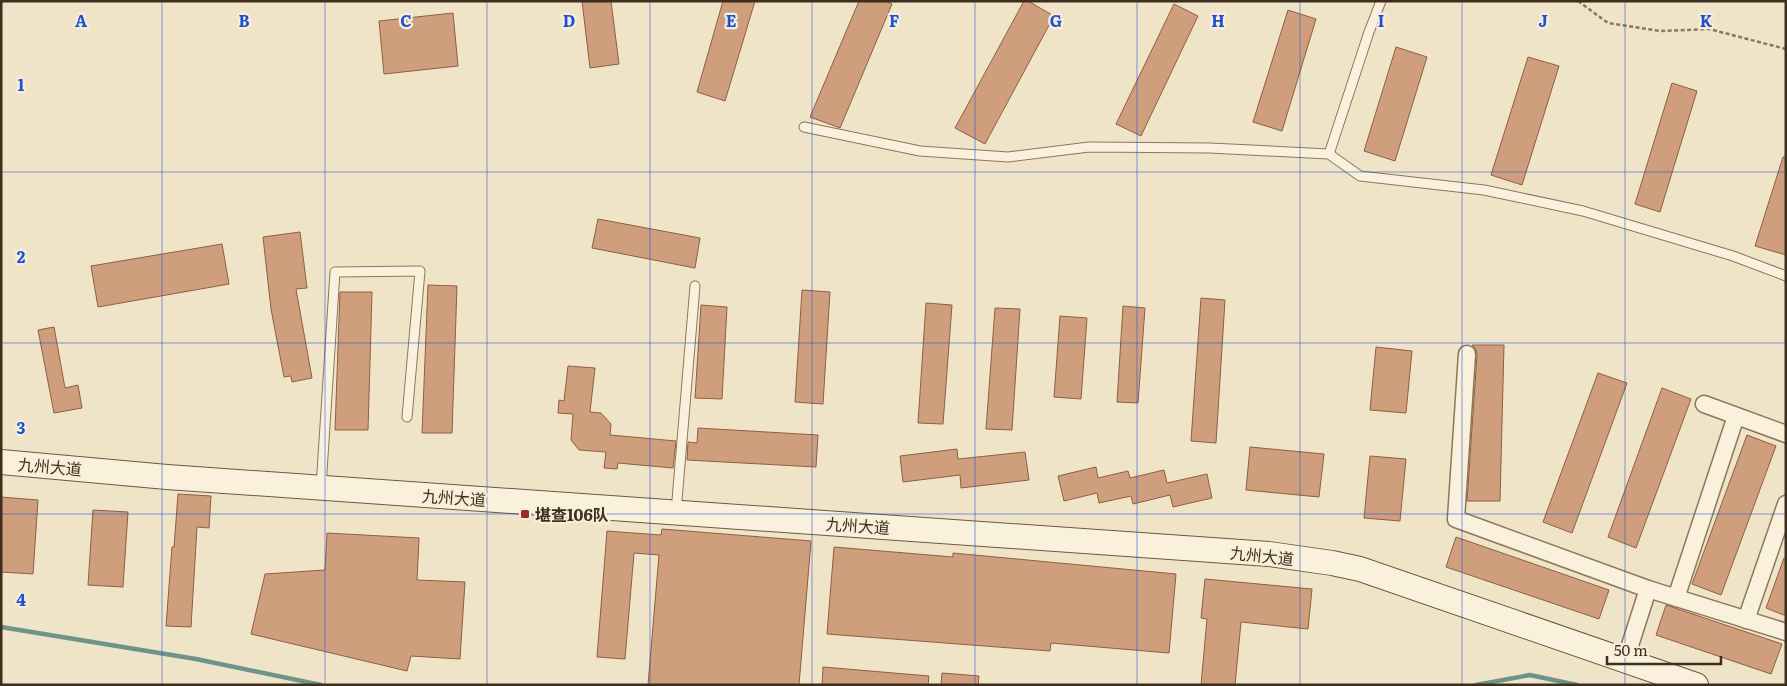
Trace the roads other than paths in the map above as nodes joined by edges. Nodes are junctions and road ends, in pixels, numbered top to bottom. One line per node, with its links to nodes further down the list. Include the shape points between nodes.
1 (1381, 1): 3 (lane)
2 (804, 127): 3 (lane, via 920,151 1008,158 1089,147 1210,148)
3 (1329, 154): 4 (lane, via 1360,176 1484,190 1583,211 1733,256)
4 (1786, 276)
5 (695, 286): 15 (lane)
6 (1467, 354): 16 (street, via 1456,519)
7 (1704, 404): 8 (street)
8 (1736, 416): 10 (street); 17 (street)
9 (408, 417): 13 (lane, via 420,271 335,272)
10 (1786, 434)
11 (1, 462): 13 (main road, 九州大道)
12 (1, 473): 21 (main road, via 169,484 296,502 448,508 922,539 1336,578)
13 (321, 488): 15 (main road, 九州大道)
14 (1786, 504): 18 (street)
15 (676, 512): 20 (main road, 九州大道, via 1260,554 1332,563 1369,572)
16 (1648, 590): 17 (street); 20 (street)
17 (1676, 598): 18 (street)
18 (1746, 620): 19 (street)
19 (1786, 632)
20 (1625, 661): 22 (main road, 九州大道)
21 (1650, 685)
22 (1696, 685)

